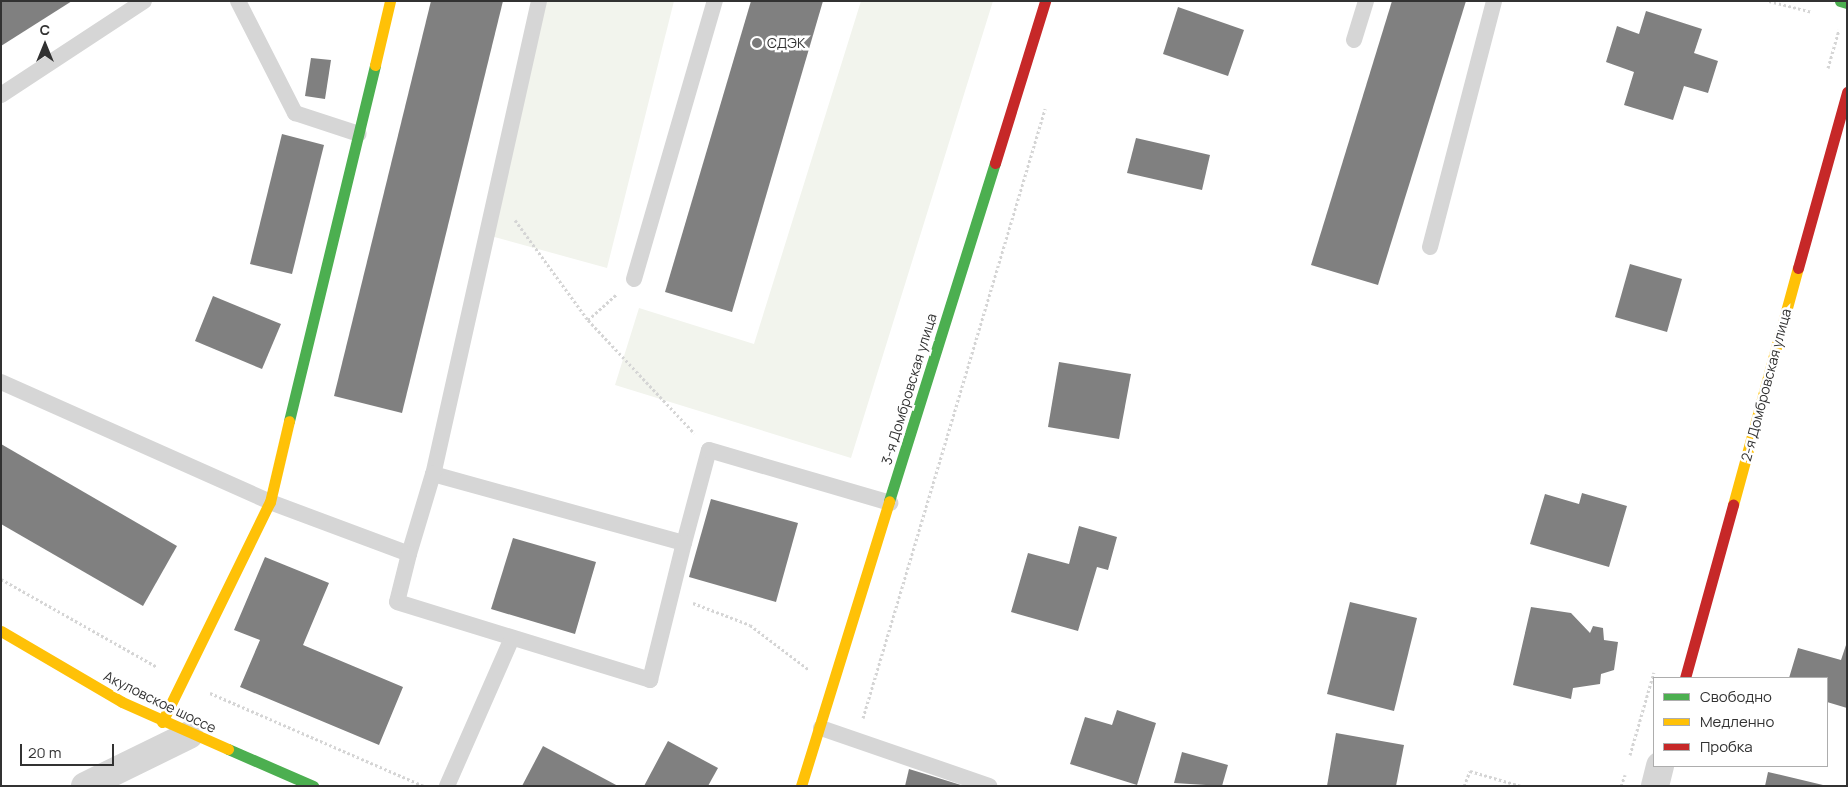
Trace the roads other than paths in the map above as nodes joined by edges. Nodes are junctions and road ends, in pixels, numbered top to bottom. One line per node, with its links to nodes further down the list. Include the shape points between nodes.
1 (144, 1): 13 (lane)
2 (238, 1): 14 (lane, via 295,113)
3 (390, 1): 14 (street)
4 (539, 1): 18 (lane)
5 (715, 1): 16 (lane)
6 (1045, 1): 20 (street, 3-я Домбровская улица)
7 (1366, 1): 11 (lane)
8 (1494, 1): 15 (lane)
9 (1840, 1): 10 (street)
10 (1847, 3)
11 (1354, 40)
12 (1847, 92): 25 (street, 2-я Домбровская улица)
13 (1, 95)
14 (358, 134): 19 (street)
15 (1430, 248)
16 (634, 279)
17 (1, 382): 19 (lane)
18 (433, 474): 21 (lane); 22 (lane)
19 (270, 502): 22 (lane); 26 (street)
20 (890, 503): 21 (lane, via 709,450); 27 (street, 3-я Домбровская улица)
21 (684, 543): 24 (lane, via 650,680)
22 (409, 554): 24 (lane, via 397,602)
23 (1, 631): 26 (street, Акуловское шоссе)
24 (512, 638): 32 (lane)
25 (1685, 677)
26 (162, 722): 28 (street, Акуловское шоссе)
27 (821, 728): 33 (street, 3-я Домбровская улица); 34 (lane)
28 (189, 735): 30 (street); 31 (street, Акуловское шоссе)
29 (1660, 767): 35 (street)
30 (85, 786)
31 (313, 786)
32 (448, 786)
33 (801, 786)
34 (989, 786)
35 (1655, 786)

